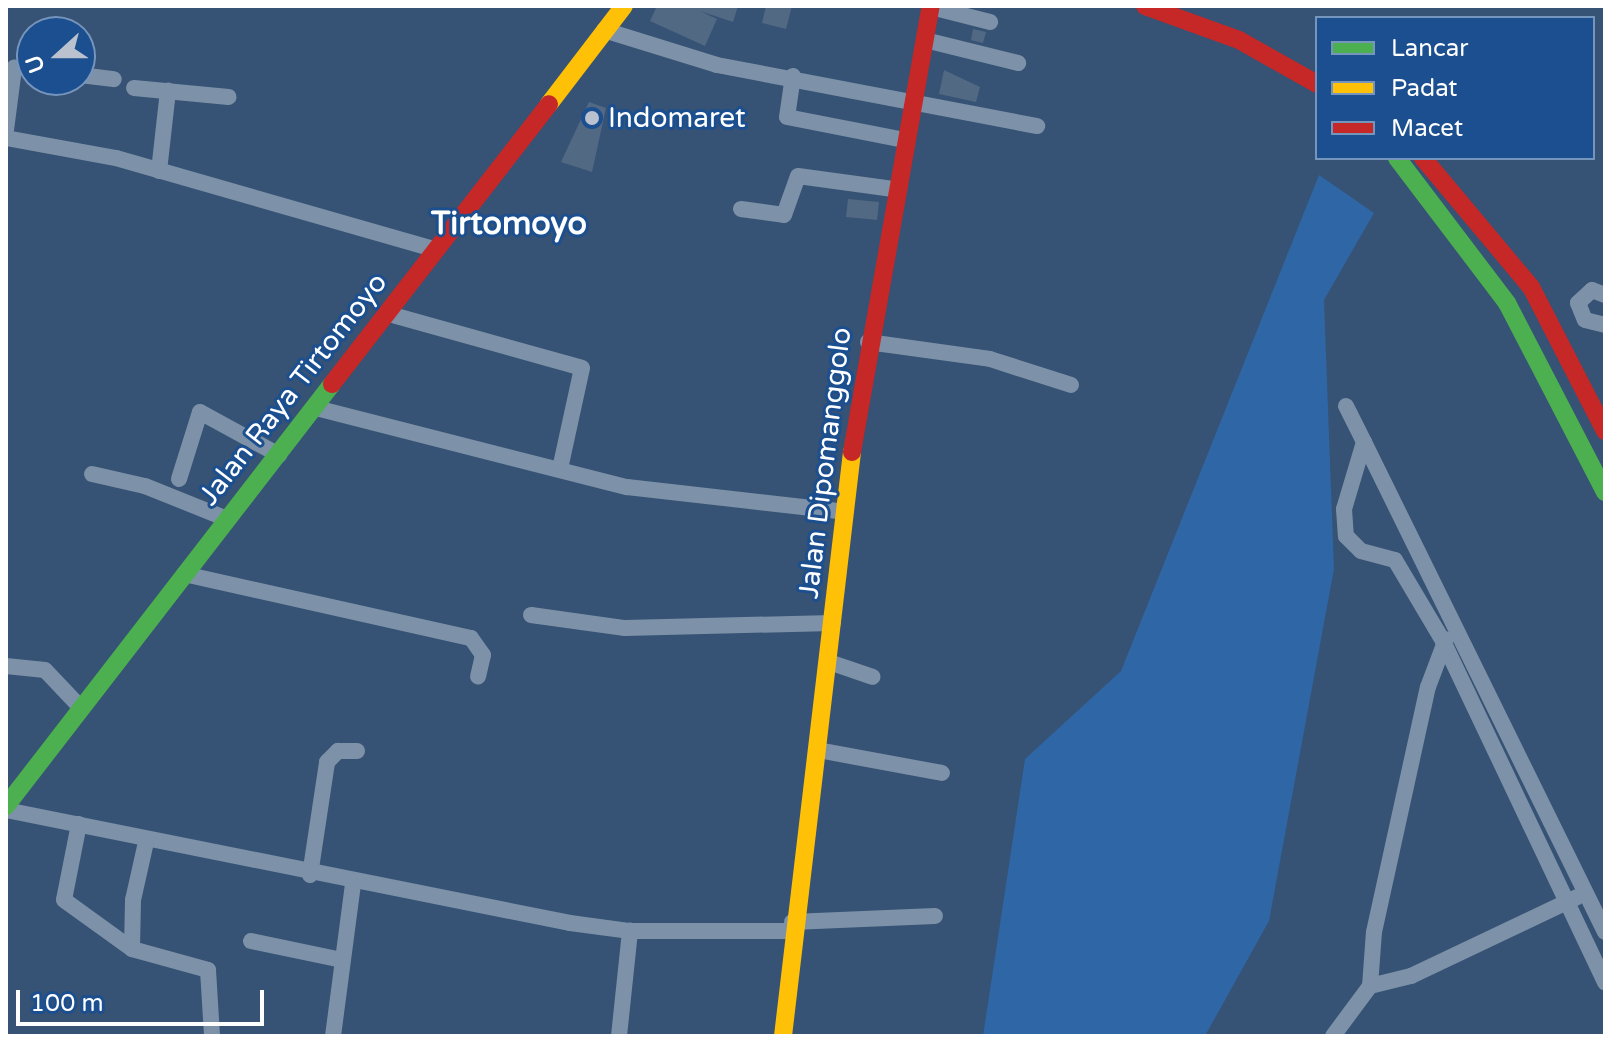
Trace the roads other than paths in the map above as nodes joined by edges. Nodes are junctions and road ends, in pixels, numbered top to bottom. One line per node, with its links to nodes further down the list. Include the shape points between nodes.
1 (624, 6): 5 (street, Jalan Raya Tirtomoyo)
2 (1145, 6): 12 (street, via 1239,40)
3 (931, 7): 4 (street); 6 (street, Jalan Dipomanggolo)
4 (990, 22)
5 (604, 30): 9 (street, via 717,65); 29 (street, Jalan Raya Tirtomoyo)
6 (925, 40): 7 (street); 16 (street, Jalan Dipomanggolo)
7 (1018, 63)
8 (10, 68): 18 (street)
9 (793, 76): 16 (street); 20 (street, via 787,117)
10 (96, 77): 11 (street)
11 (114, 79)
12 (1315, 82)
13 (134, 88): 14 (street)
14 (168, 91): 15 (street); 25 (street)
15 (229, 97)
16 (914, 98): 17 (street); 20 (street, Jalan Dipomanggolo)
17 (1037, 126)
18 (6, 130)
19 (6, 138): 25 (street)
20 (904, 140): 26 (street, Jalan Dipomanggolo)
21 (1382, 160): 30 (street, via 1430,217)
22 (1399, 160): 30 (street)
23 (1409, 160): 28 (street, via 1467,225)
24 (1425, 160): 28 (street)
25 (159, 171): 29 (street)
26 (893, 189): 27 (street, via 798,176 784,215); 36 (street, Jalan Dipomanggolo)
27 (741, 209)
28 (1490, 234): 31 (street)
29 (436, 250): 34 (street, Jalan Raya Tirtomoyo)
30 (1470, 250): 33 (street)
31 (1531, 287): 33 (street); 40 (street)
32 (1605, 295): 35 (street, via 1592,290 1578,303 1585,320)
33 (1507, 303): 46 (street)
34 (389, 314): 39 (street, Jalan Raya Tirtomoyo); 43 (street, via 582,368)
35 (1605, 325)
36 (868, 342): 37 (street, via 990,359); 47 (street, Jalan Dipomanggolo)
37 (1071, 385)
38 (1346, 406): 41 (street)
39 (316, 408): 42 (street, Jalan Raya Tirtomoyo); 43 (street)
40 (1605, 431)
41 (1364, 442): 52 (street); 52 (street, via 1344,509 1346,536 1361,551 1395,560)
42 (279, 455): 45 (street, via 200,412); 48 (street, Jalan Raya Tirtomoyo)
43 (560, 469): 47 (street, via 682,497)
44 (92, 474): 48 (street, via 145,486)
45 (179, 479)
46 (1605, 492)
47 (845, 512): 51 (street, Jalan Dipomanggolo)
48 (227, 519): 49 (street, Jalan Raya Tirtomoyo)
49 (184, 574): 55 (street, via 471,638 483,655); 57 (street, Jalan Raya Tirtomoyo)
50 (531, 615): 51 (street, via 625,628)
51 (833, 623): 53 (street, Jalan Dipomanggolo)
52 (1451, 637): 66 (street); 67 (street); 76 (street, via 1374,932)
53 (829, 662): 56 (street); 58 (street, Jalan Dipomanggolo)
54 (6, 666): 57 (street, via 45,670)
55 (478, 676)
56 (873, 677)
57 (81, 708): 61 (street, Jalan Raya Tirtomoyo)
58 (818, 750): 60 (street); 69 (street, Jalan Dipomanggolo)
59 (357, 751): 64 (street, via 338,751 327,762)
60 (942, 773)
61 (6, 808): 62 (street)
62 (79, 824): 63 (street); 73 (street, via 64,900)
63 (146, 842): 64 (street); 73 (street, via 133,900)
64 (310, 875): 65 (street)
65 (353, 885): 70 (street); 74 (street)
66 (1585, 893): 67 (street); 71 (street)
67 (1567, 902): 75 (street); 76 (street, via 1411,976)
68 (935, 916): 69 (street)
69 (791, 926): 70 (street); 80 (street, Jalan Dipomanggolo)
70 (630, 931): 79 (street)
71 (1605, 932)
72 (251, 941): 74 (street)
73 (132, 949): 77 (street, via 208,970)
74 (342, 960): 78 (street)
75 (1605, 982)
76 (1370, 986): 81 (street)
77 (212, 1036)
78 (333, 1036)
79 (619, 1036)
80 (783, 1036)
81 (1333, 1036)

